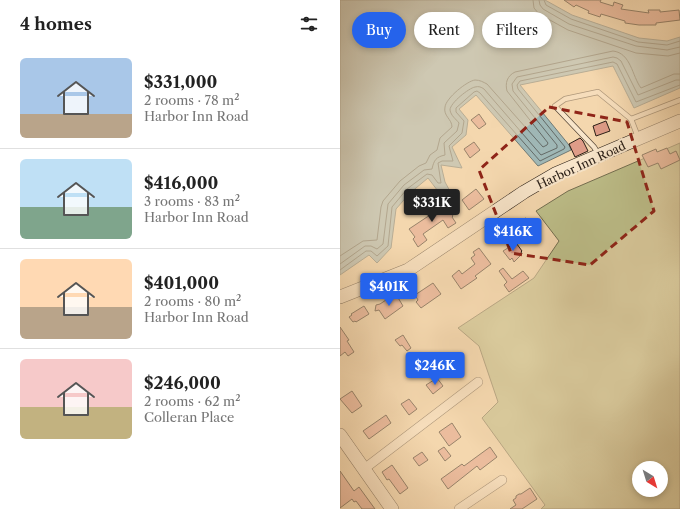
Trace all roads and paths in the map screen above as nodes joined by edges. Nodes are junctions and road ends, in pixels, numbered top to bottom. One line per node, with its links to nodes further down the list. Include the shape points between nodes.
1 (680, 100): 2 (lane)
2 (631, 119): 4 (lane); 5 (lane, via 598,92 565,99 555,106)
3 (680, 121): 4 (main road, Harbor Inn Road)
4 (639, 138): 5 (main road, Harbor Inn Road)
5 (599, 155): 6 (main road, Harbor Inn Road, via 555,174 524,192 408,270)
6 (340, 297)
7 (478, 382): 9 (street)
8 (340, 435): 9 (main road)
9 (364, 469): 11 (main road)
10 (502, 480): 12 (street)
11 (392, 509)
12 (459, 509)

